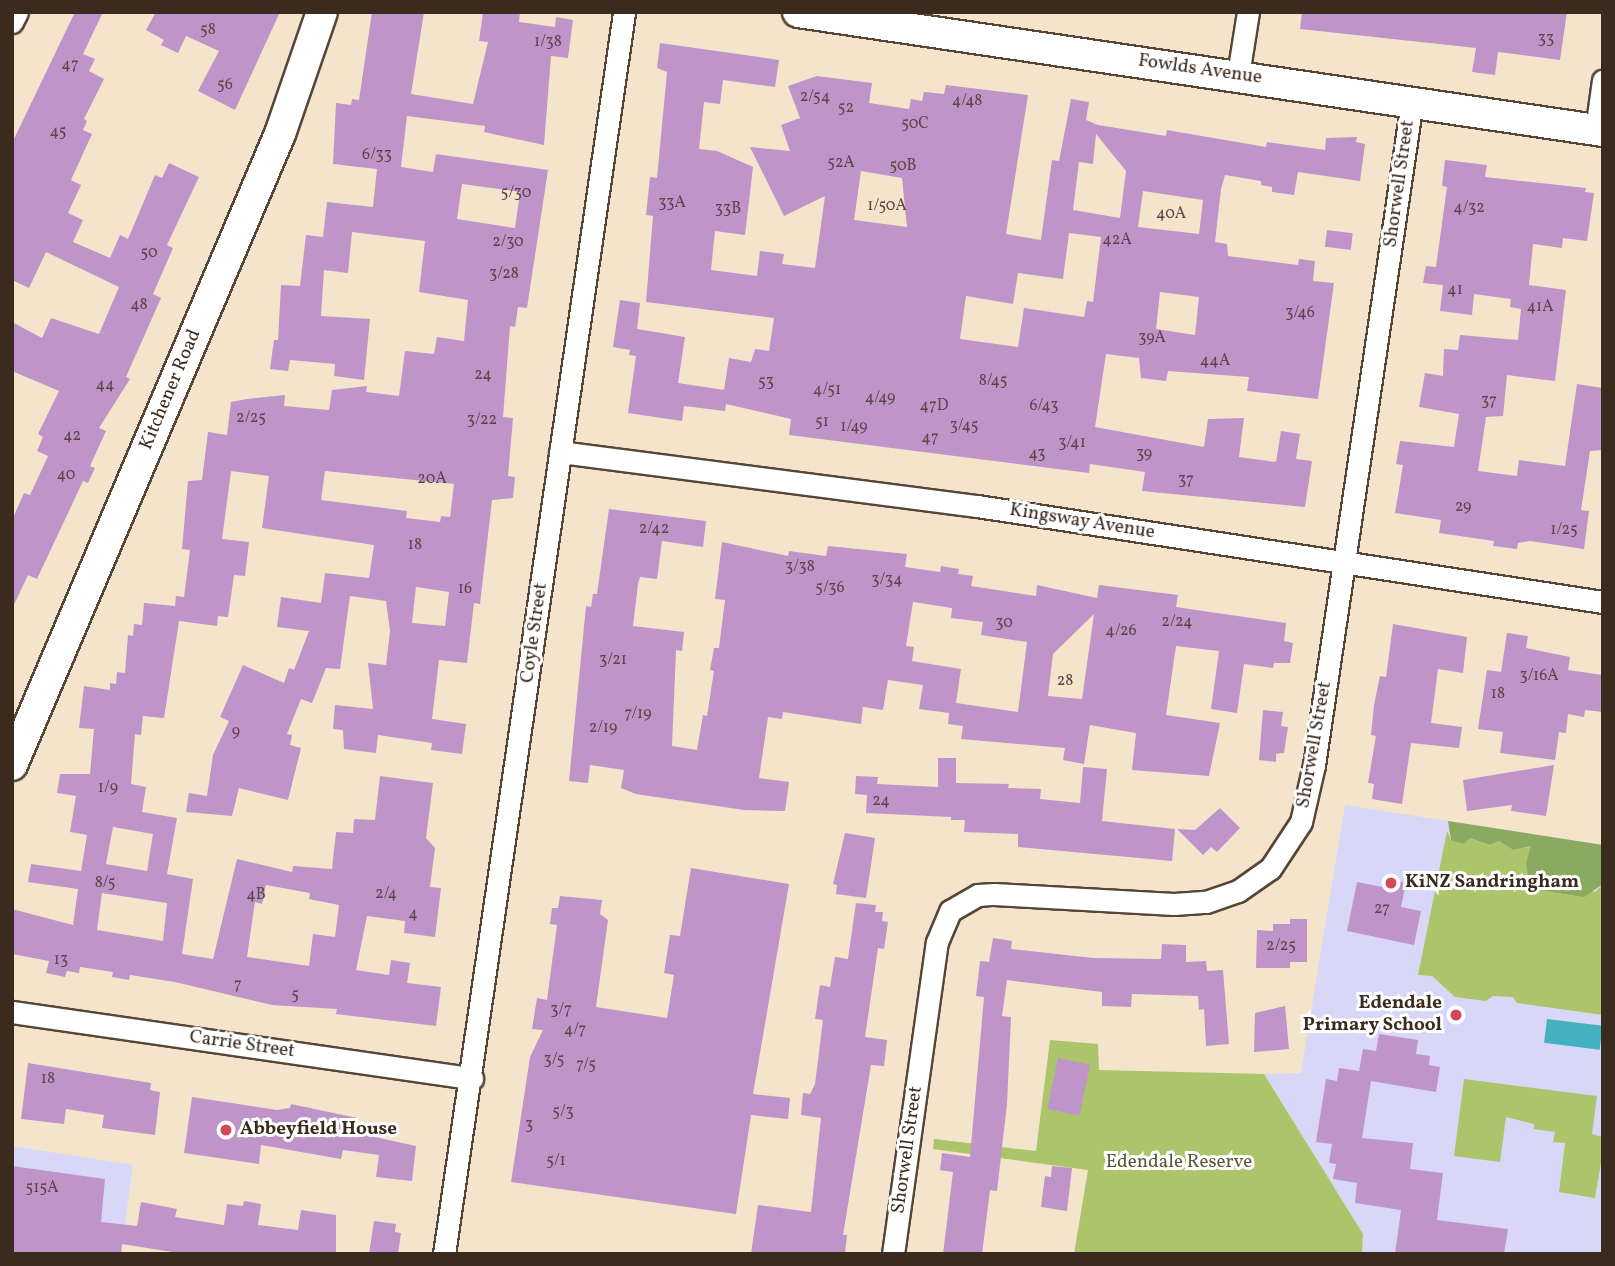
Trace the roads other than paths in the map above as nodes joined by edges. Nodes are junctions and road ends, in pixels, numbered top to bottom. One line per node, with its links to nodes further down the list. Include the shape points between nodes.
1 (17, 12): 7 (street)
2 (321, 12): 15 (street, Kitchener Road, via 280,134)
3 (624, 12): 12 (street, Coyle Street)
4 (797, 12): 6 (street, Fowlds Avenue)
5 (1248, 12): 8 (street)
6 (900, 20): 8 (street, Fowlds Avenue)
7 (12, 22)
8 (1238, 75): 10 (street, Fowlds Avenue)
9 (1603, 80): 11 (street)
10 (1412, 101): 11 (street, Fowlds Avenue); 13 (street, Shorwell Street)
11 (1600, 130)
12 (560, 452): 13 (street, Kingsway Avenue, via 976,506); 17 (street, Coyle Street)
13 (1345, 563): 14 (street, Kingsway Avenue); 19 (street, Shorwell Street, via 1308,803 1291,843 1270,869 1238,891 1190,905 995,894 978,895 950,911 937,942)
14 (1603, 602)
15 (12, 765)
16 (12, 1012): 17 (street, Carrie Street)
17 (472, 1078): 18 (street, Coyle Street)
18 (444, 1254)
19 (893, 1254)

